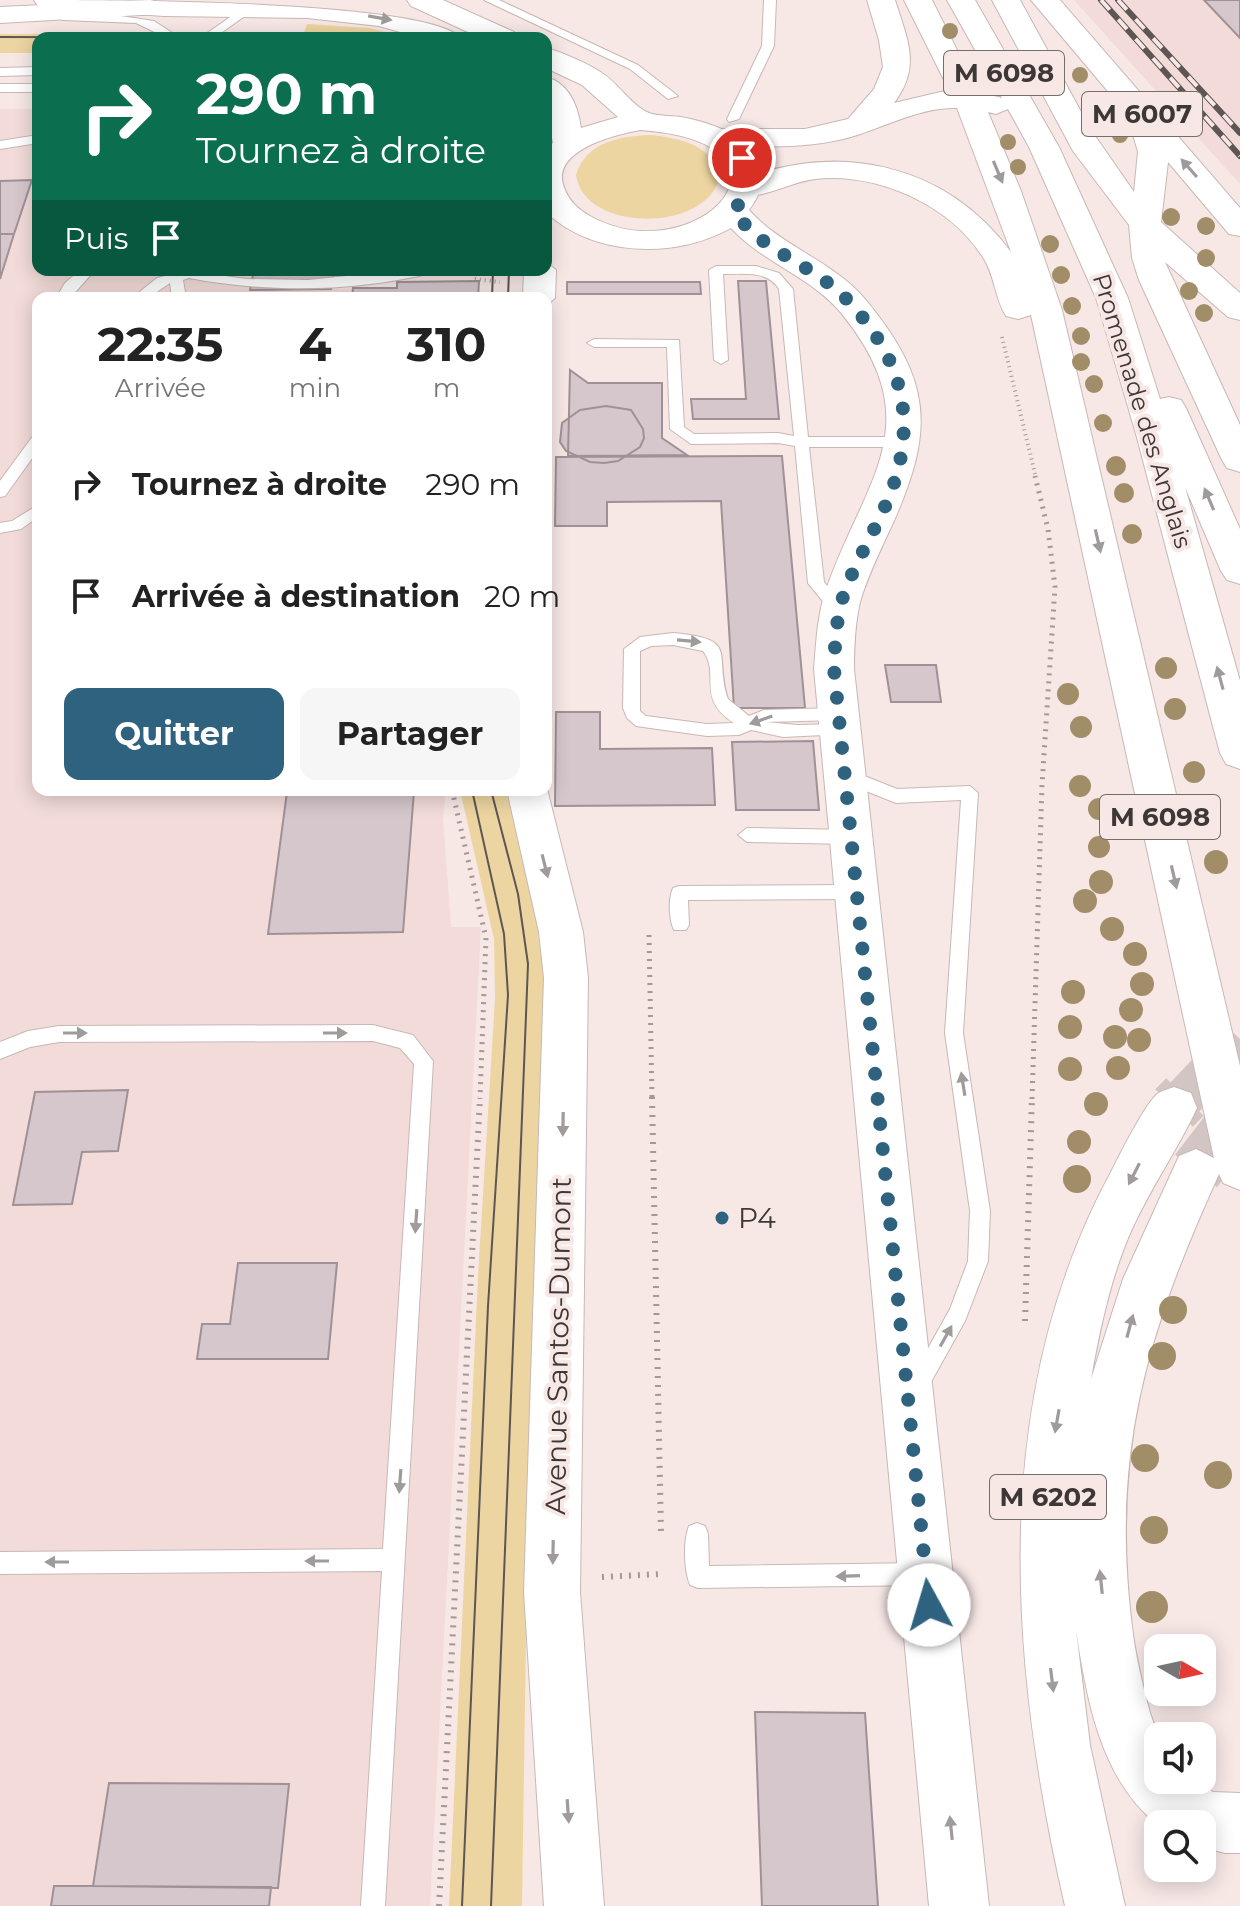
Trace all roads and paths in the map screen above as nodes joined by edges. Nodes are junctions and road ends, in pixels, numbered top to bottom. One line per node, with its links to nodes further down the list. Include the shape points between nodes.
1 (48, 0): 10 (main road)
2 (421, 0): 16 (main road)
3 (490, 0): 23 (lane, via 634,67)
4 (770, 0): 28 (lane, via 768,46)
5 (881, 0): 27 (main road, via 897,55 897,77)
6 (918, 0): 24 (main road, M 6098)
7 (961, 0): 42 (main road, Promenade des Anglais / M 6098, via 1044,147)
8 (1006, 0): 36 (main road, M 6007, via 1101,170)
9 (1045, 0): 25 (main road, M 6007)
10 (163, 8): 11 (main road); 12 (main road)
11 (250, 8): 14 (lane); 15 (main road, one-way to 15, via 328,10)
12 (0, 15): 13 (lane, via 141,21)
13 (166, 32)
14 (215, 32)
15 (430, 32)
16 (491, 32)
17 (552, 60): 26 (main road, via 592,79)
18 (32, 71): 19 (lane)
19 (0, 72)
20 (0, 88): 21 (lane)
21 (32, 88)
22 (552, 92): 31 (main road, via 564,108)
23 (672, 96)
24 (968, 100): 27 (main road, via 912,106); 42 (main road, via 1002,111 1059,217); 53 (main road, M 6098, one-way to 53, via 1031,261)
25 (1142, 114): 36 (main road, via 1155,160); 37 (main road, M 6007, one-way to 25)
26 (640, 121): 28 (main road); 31 (main road, via 609,126)
27 (859, 124): 28 (main road, via 817,136)
28 (726, 128): 35 (main road, via 750,177)
29 (32, 140): 30 (lane)
30 (5, 144): 32 (lane)
31 (568, 145): 33 (main road)
32 (32, 149)
33 (552, 164)
34 (552, 198): 35 (main road, via 578,223 641,239 707,229)
35 (741, 200): 50 (main road, via 760,239 830,284 867,323 900,388); 53 (main road, via 797,171 869,173 922,191 962,215 1000,259 1044,394)
36 (1145, 225): 45 (main road, M 6007); 52 (main road, via 1148,259 1162,294)
37 (1240, 227)
38 (81, 276): 43 (lane)
39 (172, 276): 44 (lane)
40 (188, 276): 41 (lane, via 224,282 328,282)
41 (378, 276)
42 (1108, 289): 57 (main road, one-way to 42, via 1174,417); 61 (main road, Promenade des Anglais / M 6098, one-way to 42)
43 (66, 292)
44 (146, 292)
45 (1240, 310)
46 (1000, 326): 72 (path, via 1048,529 1055,587 1042,785)
47 (594, 343): 49 (lane, via 674,343 677,429 691,439)
48 (721, 360): 49 (lane, via 716,270 761,271 783,281)
49 (802, 442): 50 (lane); 58 (lane, via 816,583)
50 (904, 442): 58 (main road, via 887,500)
51 (32, 447): 54 (lane)
52 (1240, 460)
53 (1080, 465): 71 (main road, M 6098, one-way to 71)
54 (0, 492)
55 (32, 514): 56 (lane)
56 (0, 528)
57 (1240, 571)
58 (840, 611): 59 (main road, via 834,669)
59 (838, 722): 60 (lane, via 771,731); 62 (main road)
60 (749, 724): 60 (lane, one-way to 60, via 707,730 636,719 631,708 632,649 650,640 708,644 716,657 718,697 729,712)
61 (1240, 753)
62 (843, 774): 66 (main road); 73 (lane, one-way to 62, via 958,1314 978,1261 980,1211 954,1033 970,793 896,796)
63 (453, 796): 83 (path, via 486,938 487,968)
64 (529, 796): 81 (main road, Avenue Santos-Dumont, one-way to 81, via 561,932 566,978 552,1592)
65 (747, 835): 66 (lane)
66 (850, 837): 67 (main road)
67 (855, 892): 68 (lane, via 679,893); 73 (main road)
68 (680, 919): 75 (path, via 648,913)
69 (0, 1051): 76 (lane, one-way to 76, via 28,1039 75,1033 373,1033 406,1041 417,1050 425,1079)
70 (1174, 1108): 85 (main road, M 6202, one-way to 85, via 1137,1168 1099,1249 1070,1351 1049,1470 1048,1644 1058,1735)
71 (1218, 1169): 80 (main road, M 6202, one-way to 71, via 1195,1815 1166,1795 1139,1760 1110,1660 1100,1572 1100,1492 1112,1394 1137,1302)
72 (1028, 1283)
73 (908, 1404): 78 (main road)
74 (698, 1545): 75 (path); 78 (lane, one-way to 74, via 698,1577)
75 (661, 1557): 79 (path, via 661,1576)
76 (395, 1560): 77 (lane, one-way to 77); 82 (lane)
77 (0, 1563)
78 (926, 1574): 84 (main road, one-way to 78)
79 (607, 1577)
80 (1240, 1823)
81 (572, 1899)
82 (373, 1906)
83 (439, 1906)
84 (959, 1906)
85 (1095, 1906)

